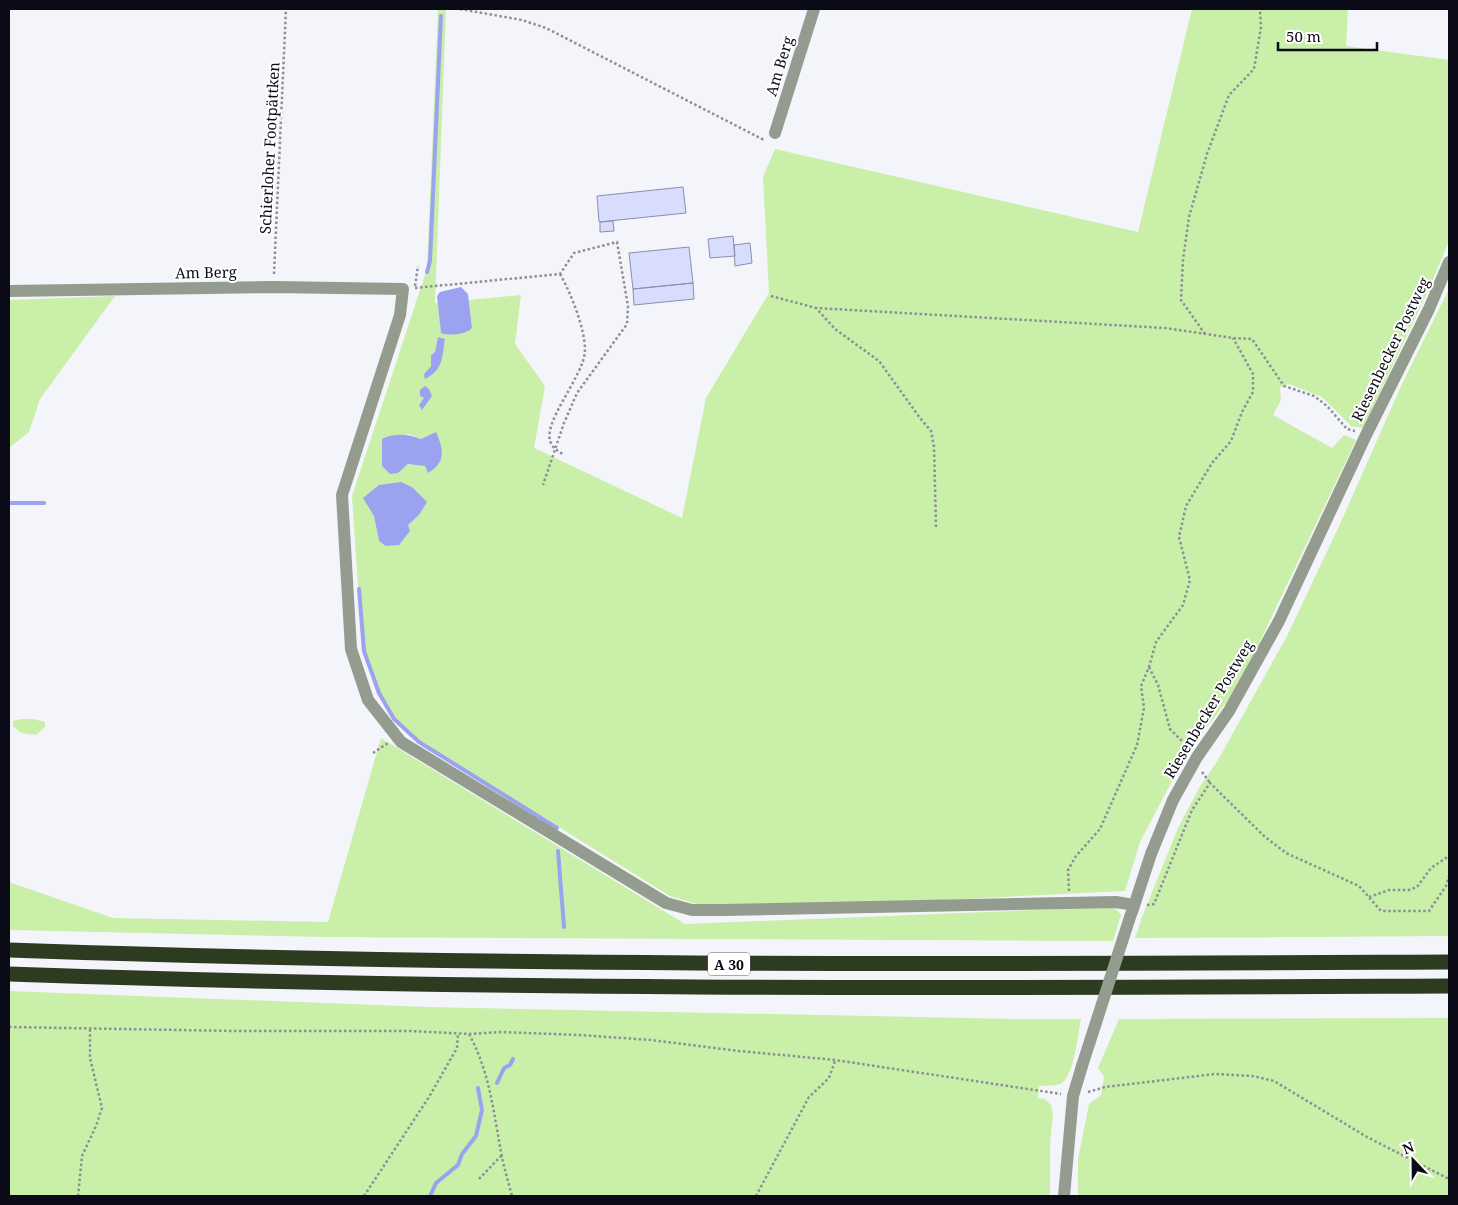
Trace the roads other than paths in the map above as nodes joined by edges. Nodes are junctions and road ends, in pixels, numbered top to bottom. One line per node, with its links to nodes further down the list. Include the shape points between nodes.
1 (814, 9): 2 (street, Am Berg)
2 (773, 139)
3 (1449, 262): 5 (street, Riesenbecker Postweg, via 1279,621 1230,711 1196,757 1162,824)
4 (9, 291): 5 (street, Am Berg, via 409,288 342,495 351,649 368,700 401,742 666,903 692,910 1116,902)
5 (1132, 910): 10 (street, Riesenbecker Postweg, bridge, via 1073,1096)
6 (9, 950): 7 (highway, A 30, via 223,958 715,964)
7 (1449, 962)
8 (9, 974): 9 (highway, A 30, via 490,986)
9 (1449, 986)
10 (1064, 1196)

